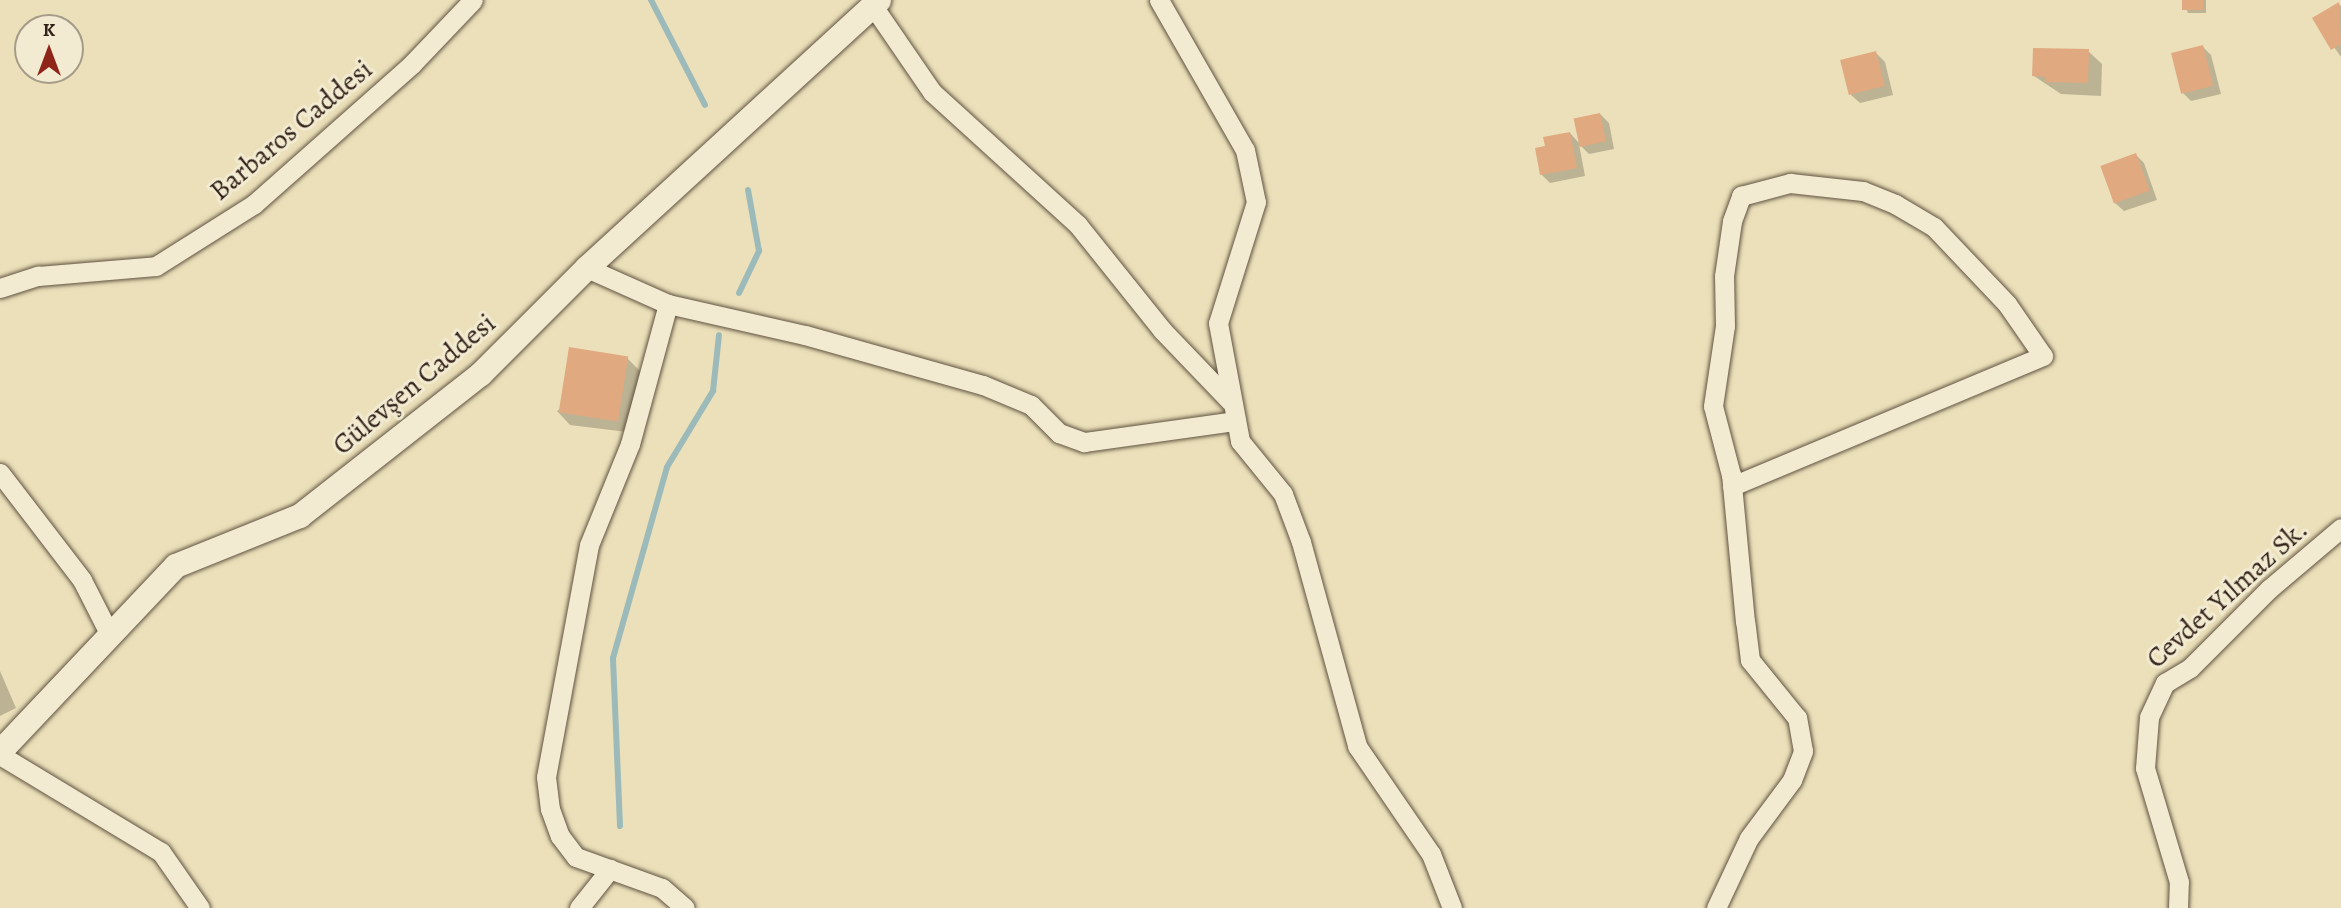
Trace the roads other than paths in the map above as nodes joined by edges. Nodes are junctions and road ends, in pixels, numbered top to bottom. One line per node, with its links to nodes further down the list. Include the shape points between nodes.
1 (473, 0): 5 (street, Barbaros Caddesi, via 412,64 254,205 156,266 38,276)
2 (1158, 0): 7 (street, via 1245,150 1256,202 1218,323)
3 (876, 3): 4 (street, Gülevşen Caddesi); 7 (street, via 932,92 1078,225)
4 (587, 268): 6 (street); 11 (street, Gülevşen Caddesi, via 481,374 300,516 176,566)
5 (0, 288)
6 (668, 304): 7 (street, via 805,335 983,385 1031,405 1059,433 1084,442); 13 (street, via 630,444 589,545 546,777 560,836 576,857)
7 (1233, 412): 17 (street, via 1240,441 1283,494 1301,542 1357,746 1431,854)
8 (0, 473): 11 (street, via 82,580)
9 (1732, 486): 9 (street, via 1713,406 1725,326 1724,276 1732,220 1741,197 1790,183 1863,191 1895,204 1934,227 2007,304 2043,356); 18 (street, via 1750,660 1797,718 1803,751 1792,780 1749,838)
10 (2341, 528): 19 (street, Cevdet Yılmaz Sk., via 2269,589 2190,668 2165,683 2149,717 2145,768 2179,882)
11 (109, 633): 12 (street, Gülevşen Caddesi)
12 (0, 753): 14 (street, via 161,852)
13 (610, 869): 15 (street); 16 (street, via 662,888)
14 (200, 908)
15 (579, 908)
16 (685, 908)
17 (1452, 908)
18 (1716, 908)
19 (2178, 908)

